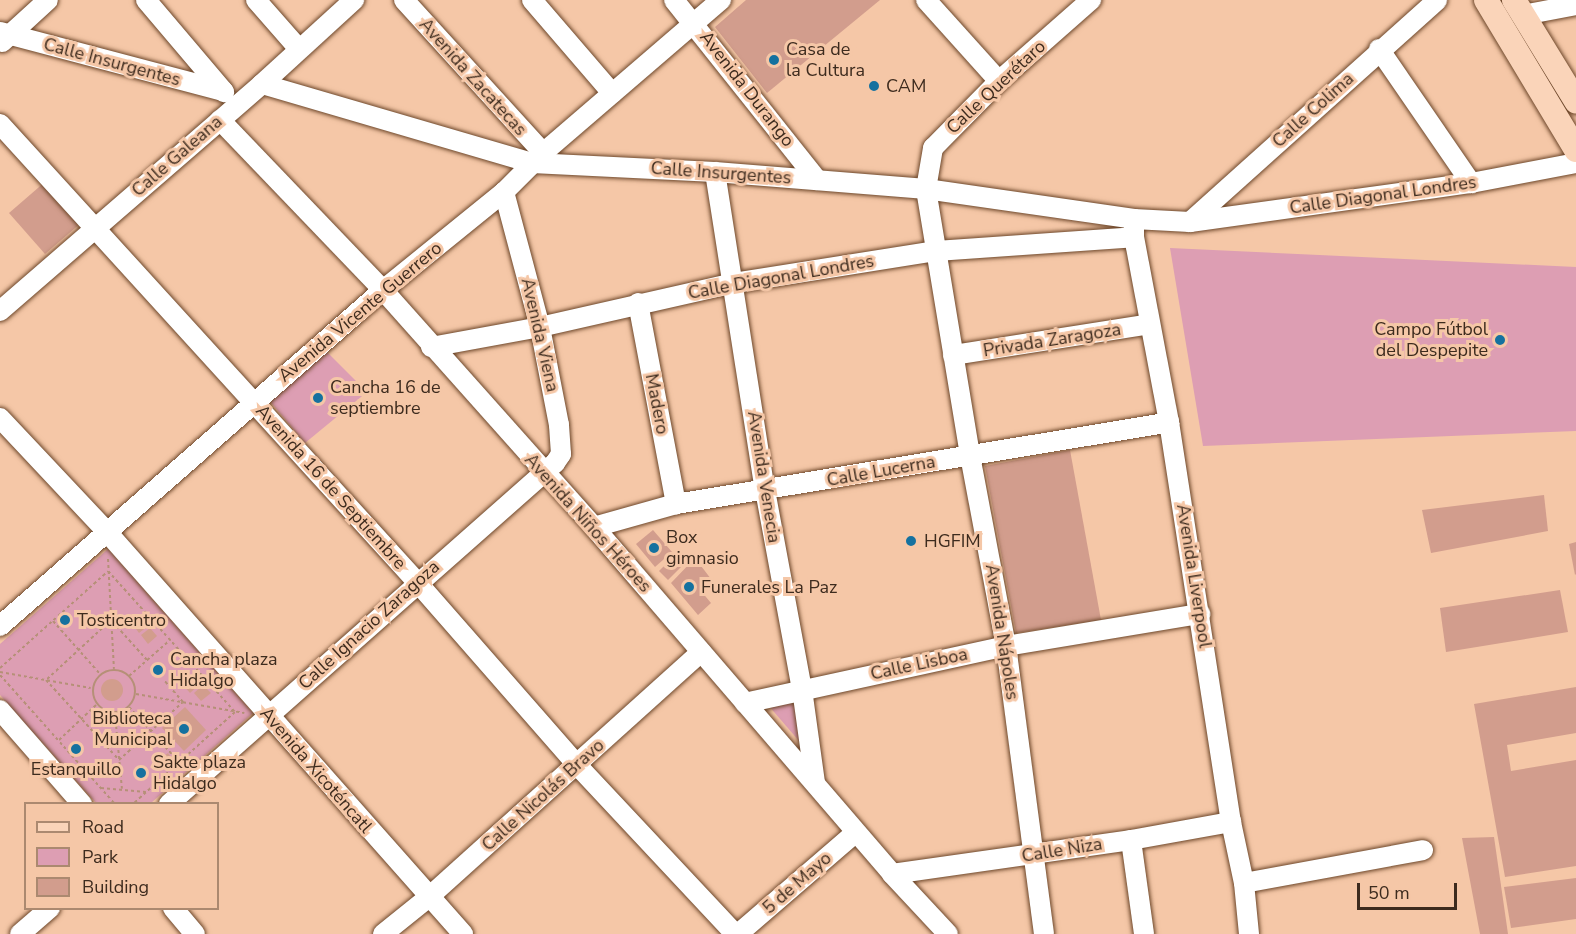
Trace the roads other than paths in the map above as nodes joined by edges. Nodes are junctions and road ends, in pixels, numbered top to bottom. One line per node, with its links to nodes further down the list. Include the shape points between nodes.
1 (48, 0): 16 (street)
2 (146, 0): 22 (street)
3 (256, 0): 17 (street)
4 (354, 0): 17 (street, Calle Galeana)
5 (404, 0): 27 (street, Avenida Zacatecas)
6 (532, 0): 21 (street)
7 (674, 0): 15 (street, Avenida Durango)
8 (721, 0): 15 (street, Avenida Vicente Guerrero)
9 (926, 0): 19 (street)
10 (1091, 0): 19 (street, Calle Querétaro)
11 (1437, 0): 18 (street, Calle Colima)
12 (1486, 0): 26 (main road)
13 (1576, 5): 14 (street)
14 (1519, 8): 23 (main road)
15 (694, 21): 21 (street, Avenida Vicente Guerrero); 30 (street, Avenida Durango)
16 (3, 37): 22 (street, Calle Insurgentes)
17 (299, 50): 20 (street, Calle Galeana)
18 (1379, 50): 31 (street); 34 (street, Calle Colima)
19 (999, 81): 32 (street, Calle Querétaro, via 933,148)
20 (262, 84): 22 (street, Calle Galeana); 27 (street, Calle Insurgentes)
21 (612, 93): 27 (street, Avenida Vicente Guerrero)
22 (230, 98): 24 (street, Calle Galeana)
23 (1576, 101)
24 (220, 120): 35 (street, Calle Galeana); 39 (street, Avenida Niños Héroes)
25 (0, 124): 35 (street, Avenida 16 de Septiembre)
26 (1576, 150)
27 (537, 158): 29 (street, Calle Insurgentes); 33 (street, Avenida Vicente Guerrero)
28 (1576, 163): 31 (street, Calle Diagonal Londres)
29 (715, 172): 30 (street, Calle Insurgentes); 38 (street, Avenida Venecia)
30 (817, 180): 32 (street, Calle Insurgentes)
31 (1471, 183): 34 (street, Calle Diagonal Londres)
32 (926, 189): 36 (street, Calle Insurgentes); 37 (street, Avenida Nápoles)
33 (504, 192): 39 (street, Avenida Vicente Guerrero); 43 (street, Avenida Viena)
34 (1190, 222): 36 (street, Calle Insurgentes)
35 (93, 228): 41 (street, Calle Galeana); 46 (street, Avenida 16 de Septiembre)
36 (1134, 228): 37 (street, Calle Diagonal Londres); 42 (street, Avenida Liverpool)
37 (936, 250): 38 (street, Calle Diagonal Londres); 45 (street, Avenida Nápoles)
38 (734, 283): 40 (street, Calle Diagonal Londres); 51 (street, Avenida Venecia)
39 (383, 290): 44 (street, Avenida Niños Héroes); 46 (street, Avenida Vicente Guerrero)
40 (638, 303): 43 (street, Calle Diagonal Londres); 52 (street, Madero)
41 (0, 311)
42 (1150, 324): 45 (street, Privada Zaragoza); 48 (street, Avenida Liverpool)
43 (540, 327): 44 (street, Calle Diagonal Londres); 50 (street, Avenida Viena, via 562,444 561,454)
44 (431, 347): 50 (street, Avenida Niños Héroes)
45 (953, 355): 49 (street, Avenida Nápoles)
46 (255, 403): 54 (street, Avenida Vicente Guerrero); 55 (street, Avenida 16 de Septiembre)
47 (0, 418): 54 (street, Avenida Xicoténcatl)
48 (1169, 422): 49 (street, Calle Lucerna); 56 (street, Avenida Liverpool)
49 (970, 455): 51 (street, Calle Lucerna); 58 (street, Avenida Nápoles)
50 (543, 473): 53 (street, Avenida Niños Héroes); 55 (street, Calle Ignacio Zaragoza)
51 (765, 490): 52 (street, Calle Lucerna); 60 (street, Avenida Venecia)
52 (676, 504): 53 (street, Calle Lucerna)
53 (594, 527): 59 (street, Avenida Niños Héroes)
54 (107, 532): 57 (street, Avenida Vicente Guerrero); 63 (street, Avenida Xicoténcatl)
55 (417, 582): 63 (street, Calle Ignacio Zaragoza); 64 (street, Avenida 16 de Septiembre)
56 (1200, 614): 58 (street, Calle Lisboa); 68 (street, Avenida Liverpool)
57 (0, 626)
58 (1006, 646): 60 (street, Calle Lisboa); 72 (street, Avenida Nápoles)
59 (701, 652): 61 (street, Avenida Niños Héroes); 64 (street, Calle Nicolás Bravo)
60 (802, 689): 61 (street, Calle Lisboa); 65 (street, Avenida Venecia)
61 (745, 703): 65 (street, Avenida Niños Héroes)
62 (0, 710): 66 (street)
63 (268, 715): 67 (street, Calle Ignacio Zaragoza); 75 (street, Avenida Xicoténcatl)
64 (577, 765): 75 (street, Calle Nicolás Bravo); 82 (street, Avenida 16 de Septiembre)
65 (815, 783): 69 (street, Avenida Niños Héroes)
66 (80, 802)
67 (171, 802)
68 (1231, 822): 70 (street, Calle Niza); 74 (street, Avenida Liverpool)
69 (855, 832): 73 (street, Avenida Niños Héroes); 82 (street, 5 de Mayo)
70 (1131, 840): 72 (street, Calle Niza); 85 (street)
71 (1423, 850): 74 (street)
72 (1034, 855): 73 (street, Calle Niza); 84 (street, Avenida Nápoles)
73 (892, 874): 83 (street, Avenida Niños Héroes)
74 (1244, 883): 86 (street, Avenida Liverpool)
75 (429, 897): 80 (street, Calle Nicolás Bravo); 81 (street, Avenida Xicoténcatl)
76 (49, 910): 78 (street)
77 (174, 910): 79 (street)
78 (20, 934)
79 (195, 934)
80 (383, 934)
81 (463, 934)
82 (736, 934)
83 (948, 934)
84 (1044, 934)
85 (1144, 934)
86 (1249, 934)

